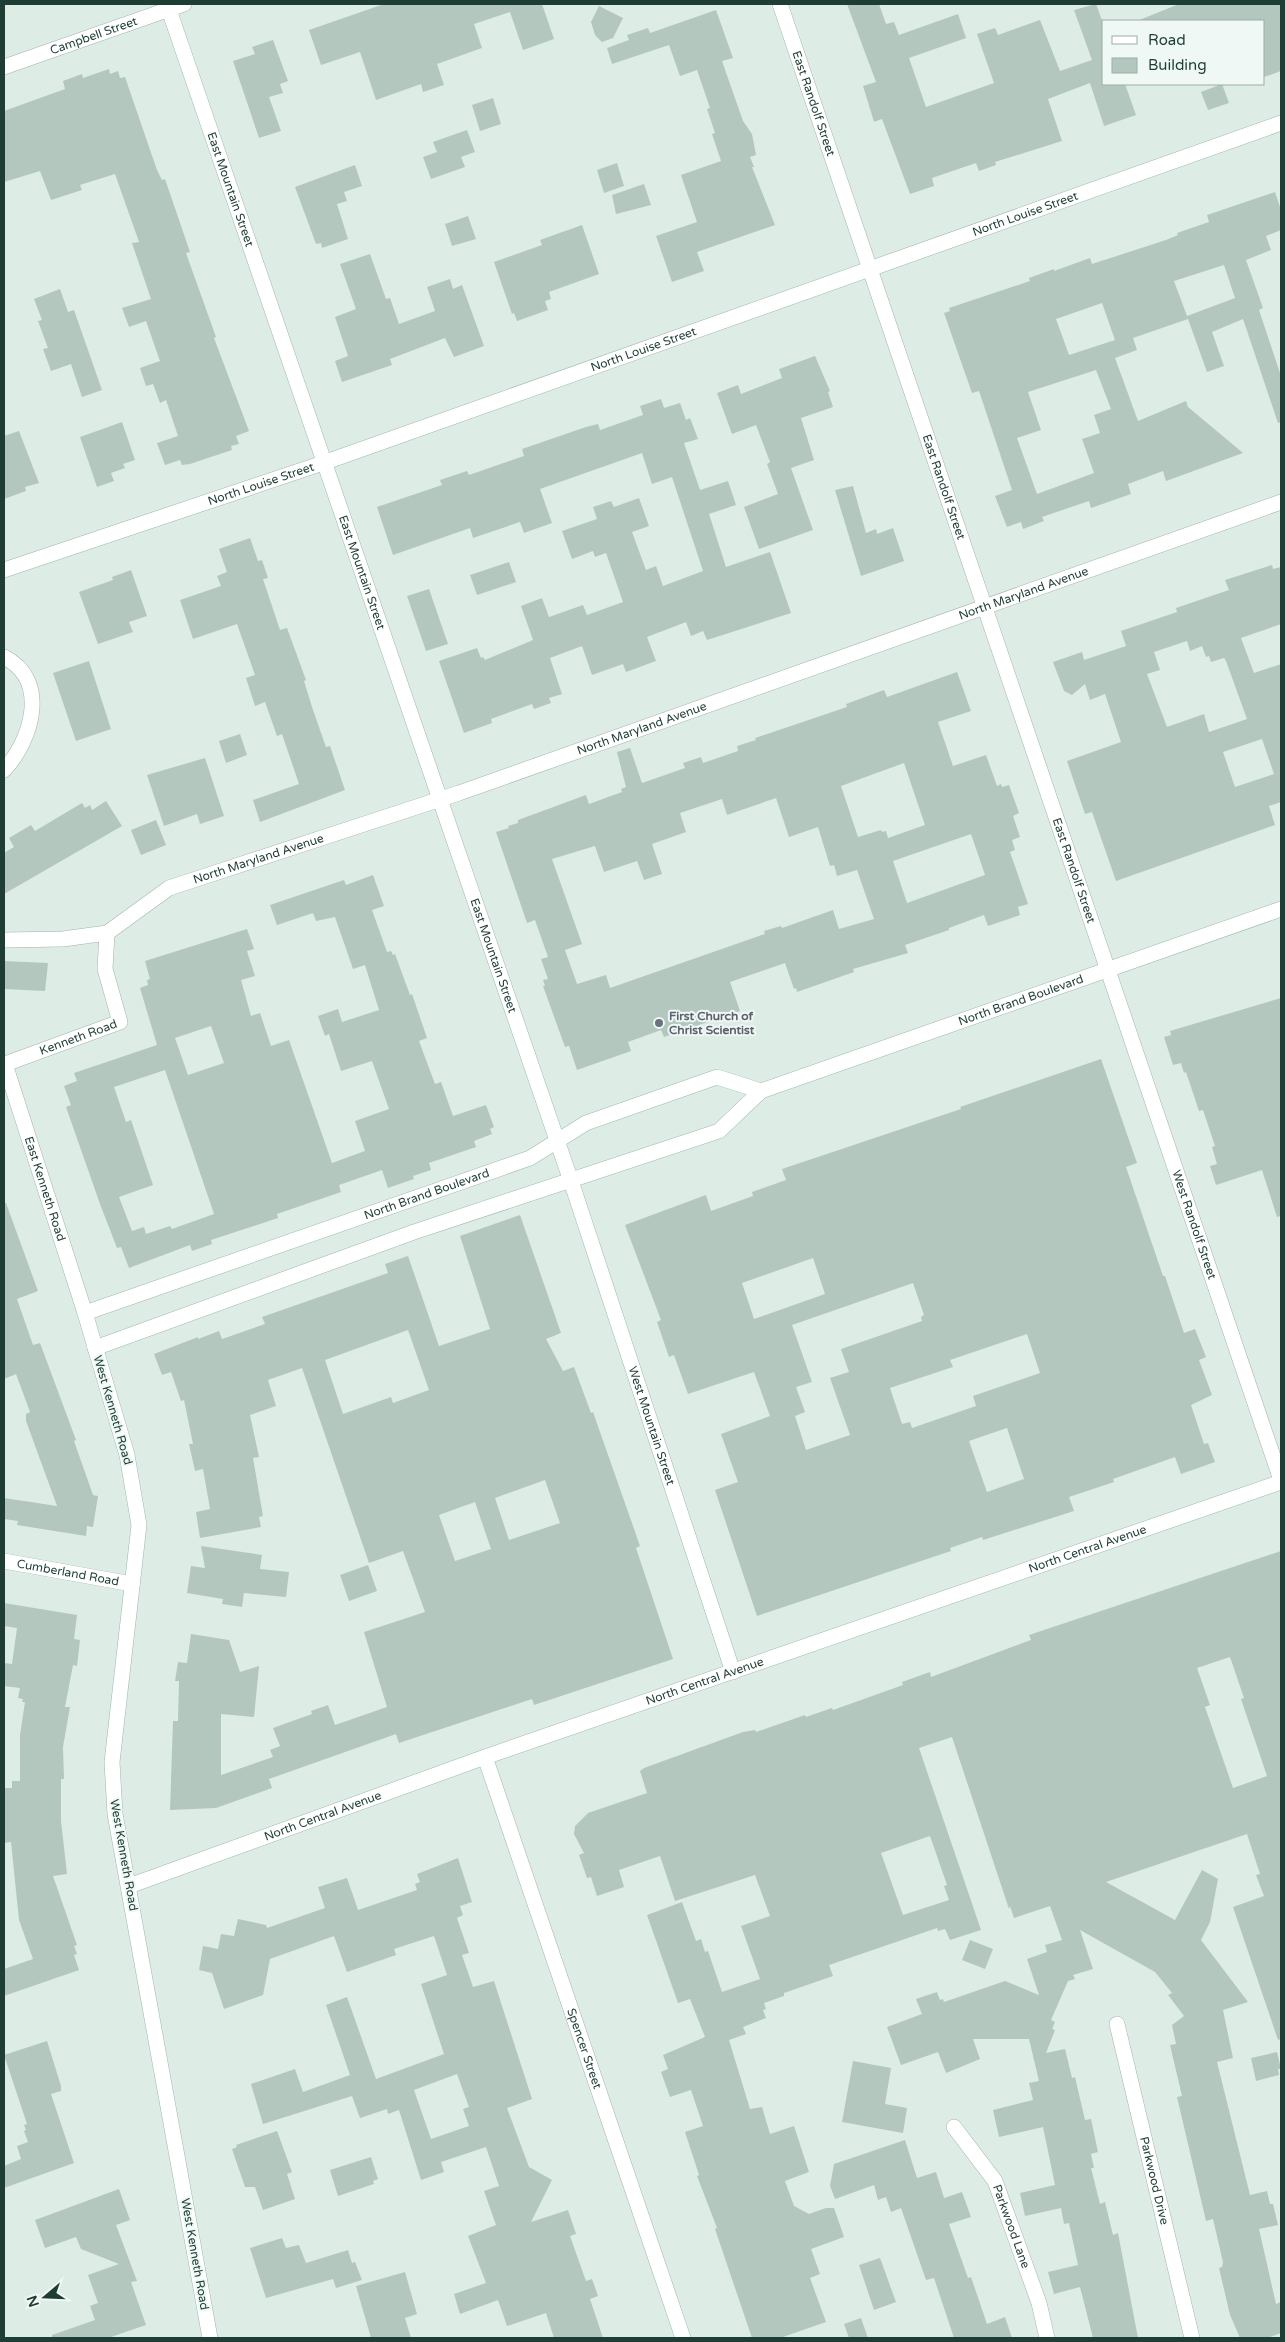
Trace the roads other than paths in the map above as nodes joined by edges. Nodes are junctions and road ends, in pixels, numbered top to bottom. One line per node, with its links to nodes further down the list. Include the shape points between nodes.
1 (184, 4): 3 (street, Campbell Street)
2 (780, 4): 6 (street, East Randolf Street)
3 (168, 7): 4 (street, Campbell Street); 7 (street, East Mountain Street)
4 (4, 66)
5 (1281, 123): 6 (street, North Louise Street)
6 (870, 269): 7 (street, North Louise Street); 10 (street, East Randolf Street)
7 (323, 462): 9 (street, North Louise Street); 13 (street, East Mountain Street)
8 (1281, 502): 10 (street, North Maryland Avenue)
9 (4, 570)
10 (985, 608): 13 (street, North Maryland Avenue); 17 (street, East Randolf Street)
11 (4, 657): 12 (street, via 14,662 27,679 33,717 22,747)
12 (4, 770)
13 (438, 800): 15 (street, North Maryland Avenue, via 169,888); 20 (street, East Mountain Street)
14 (1281, 909): 17 (street, North Brand Boulevard)
15 (107, 933): 16 (street, North Maryland Avenue, via 63,940); 18 (street, Kenneth Road, via 105,969 120,1022)
16 (4, 940)
17 (1107, 970): 19 (street, North Brand Boulevard); 24 (street, West Randolf Street)
18 (5, 1064): 22 (street, East Kenneth Road)
19 (761, 1091): 20 (street, North Brand Boulevard, via 718,1077 586,1123); 21 (street, North Brand Boulevard, via 718,1130)
20 (557, 1142): 21 (street, East Mountain Street); 22 (street, North Brand Boulevard, via 530,1158)
21 (571, 1182): 23 (street, North Brand Boulevard, via 414,1232); 27 (street, West Mountain Street)
22 (85, 1313): 23 (street, West Kenneth Road)
23 (95, 1348): 26 (street, West Kenneth Road, via 127,1455 139,1525)
24 (1281, 1481): 27 (street, North Central Avenue)
25 (4, 1562): 26 (street, Cumberland Road)
26 (132, 1584): 29 (street, West Kenneth Road, via 112,1762 115,1814)
27 (733, 1672): 28 (street, North Central Avenue)
28 (485, 1757): 29 (street, North Central Avenue); 33 (street, Spencer Street)
29 (129, 1886): 32 (street, West Kenneth Road)
30 (1117, 2024): 35 (street, Parkwood Drive)
31 (954, 2127): 34 (street, Parkwood Lane, via 995,2181 1039,2303)
32 (210, 2338)
33 (683, 2338)
34 (1047, 2338)
35 (1192, 2338)

